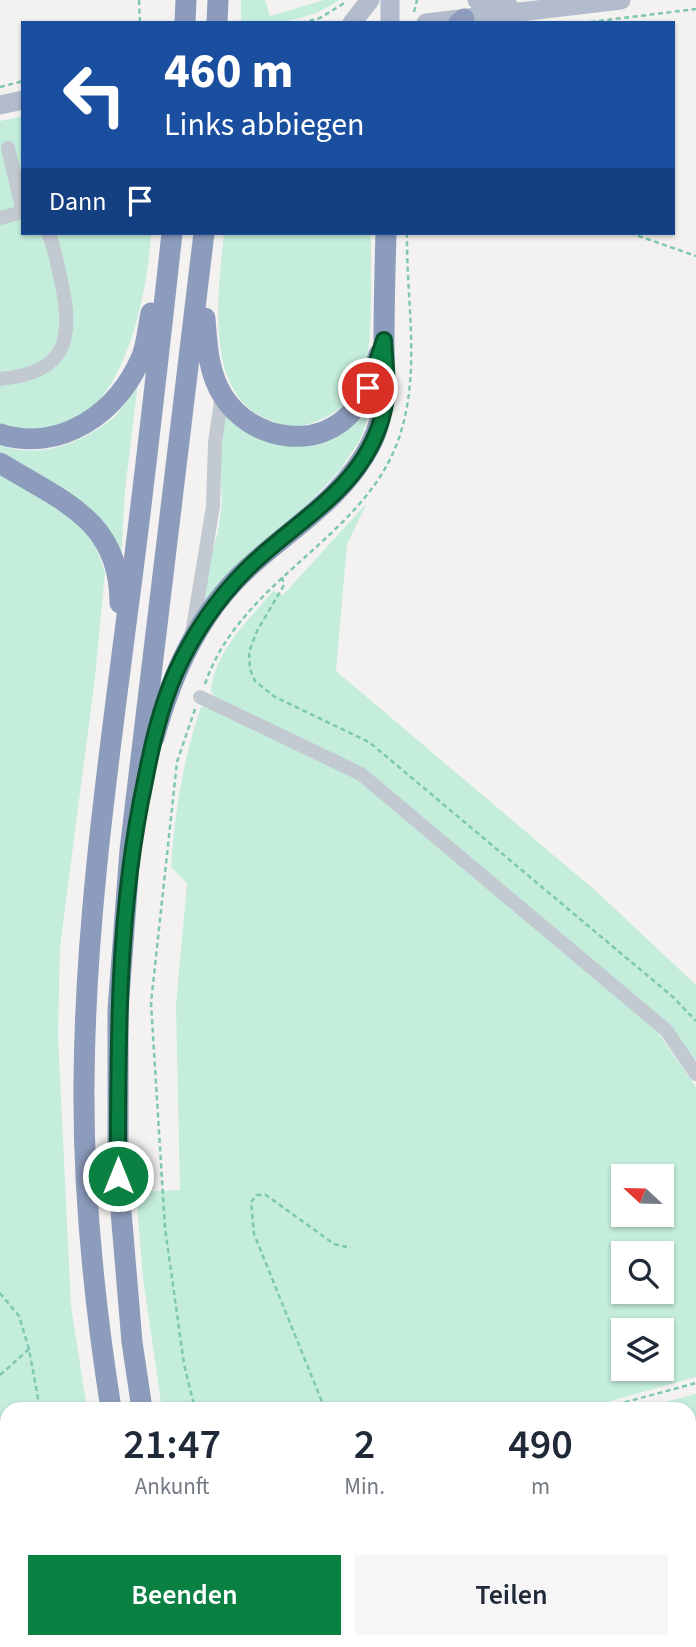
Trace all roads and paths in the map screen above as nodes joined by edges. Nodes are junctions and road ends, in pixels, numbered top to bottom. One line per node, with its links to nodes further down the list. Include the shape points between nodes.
1 (139, 0): 12 (path)
2 (186, 0): 13 (highway)
3 (218, 0): 14 (highway)
4 (370, 0): 15 (main road)
5 (390, 0): 16 (main road)
6 (417, 0): 9 (path)
7 (477, 0): 11 (main road)
8 (621, 0): 11 (main road)
9 (413, 6)
10 (696, 9): 18 (path)
11 (525, 12): 17 (main road)
12 (139, 21)
13 (185, 21)
14 (218, 21)
15 (354, 21)
16 (390, 21)
17 (461, 21)
18 (598, 21)
19 (21, 82): 20 (path)
20 (0, 87)
21 (21, 100): 22 (main road)
22 (0, 105)
23 (10, 148): 24 (lane)
24 (21, 202)
25 (21, 213): 26 (lane)
26 (0, 218)
27 (48, 235): 36 (lane, via 68,320 65,344 49,365 26,376)
28 (171, 235): 38 (highway, via 142,355 120,392 98,416 69,434 31,441)
29 (171, 235): 42 (highway)
30 (204, 235): 34 (highway)
31 (386, 235): 35 (highway)
32 (636, 235): 33 (path)
33 (696, 256)
34 (202, 264): 37 (highway, via 207,358); 44 (highway)
35 (384, 340): 37 (highway, via 368,388 355,409 342,422 311,437 264,432 235,412); 41 (highway, via 386,398 372,443 350,479 248,568 214,604)
36 (0, 379)
37 (222, 395): 41 (lane, via 213,506)
38 (0, 434)
39 (0, 463): 42 (highway, via 64,498 97,530 113,558 120,583)
40 (282, 577): 45 (path, via 284,585 249,652 255,681 275,697 369,742)
41 (190, 642): 44 (highway, via 163,705)
42 (120, 674): 53 (highway, via 95,864 84,1081 91,1262)
43 (200, 697): 46 (lane, via 361,774 666,1030); 55 (path, via 177,762 151,1003 164,1227)
44 (130, 850): 54 (highway, via 118,1010 118,1176)
45 (696, 1021)
46 (696, 1074)
47 (351, 1248): 56 (path, via 334,1244 266,1195 257,1195 251,1202 254,1234)
48 (0, 1293): 49 (path, via 19,1316)
49 (29, 1349): 50 (path); 52 (path)
50 (0, 1375)
51 (696, 1383): 57 (path)
52 (39, 1402)
53 (110, 1402)
54 (141, 1402)
55 (193, 1402)
56 (322, 1402)
57 (626, 1402)

